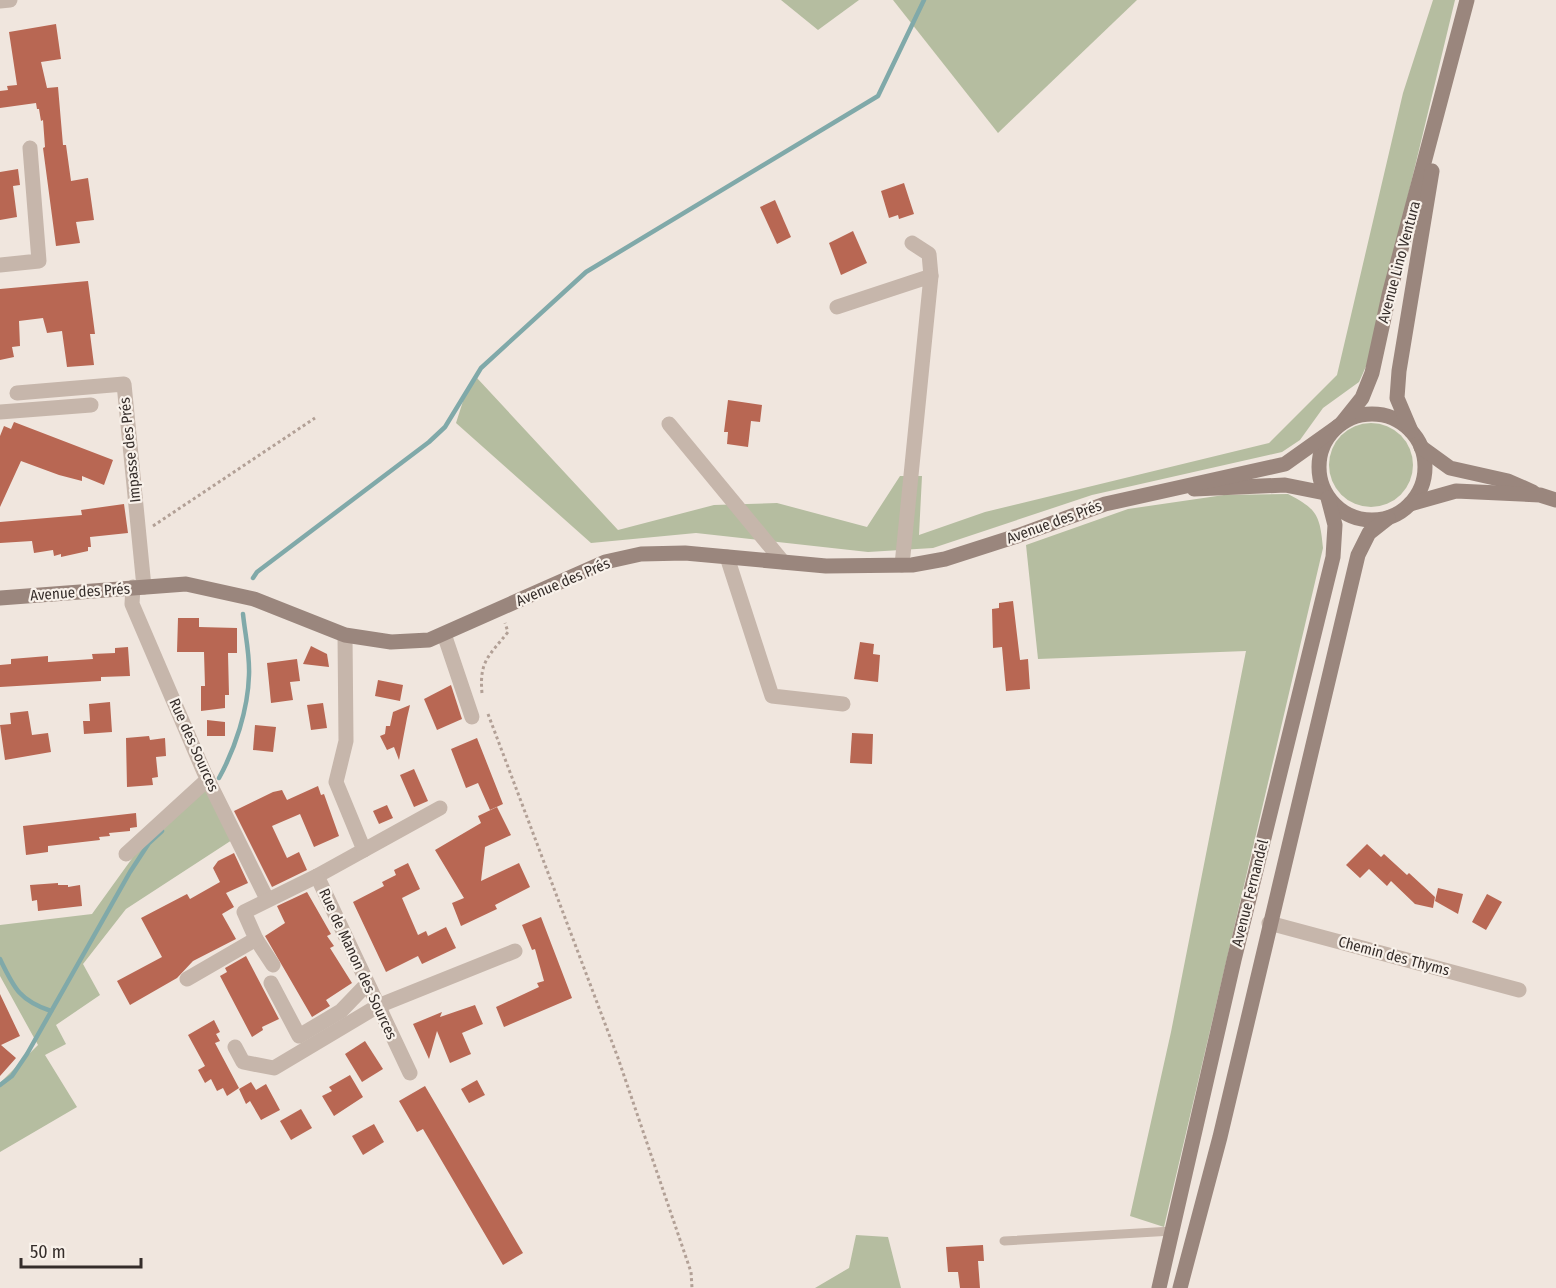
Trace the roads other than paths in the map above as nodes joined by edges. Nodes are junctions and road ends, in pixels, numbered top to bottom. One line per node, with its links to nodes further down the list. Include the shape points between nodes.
1 (10, 0): 3 (street)
2 (1467, 0): 4 (main road, Avenue Lino Ventura)
3 (0, 1)
4 (1444, 94): 14 (main road, Avenue Lino Ventura, via 1372,373 1362,398); 15 (main road, Avenue Lino Ventura, via 1399,371 1397,398)
5 (30, 148): 7 (street, via 39,261)
6 (912, 243): 8 (street, via 929,254)
7 (0, 264)
8 (931, 276): 9 (street); 25 (street)
9 (837, 307)
10 (17, 393): 26 (street, Impasse des Prés, via 124,384 139,536)
11 (91, 405): 12 (street)
12 (0, 412)
13 (669, 424): 24 (street)
14 (1339, 425): 15 (main road, via 1355,416 1370,414 1399,421); 17 (main road, Avenue des Prés, via 1285,464); 18 (main road, via 1325,441 1319,458 1319,476)
15 (1411, 431): 16 (main road)
16 (1421, 447): 19 (main road, via 1450,468 1508,481); 21 (main road, via 1424,477)
17 (1165, 489): 18 (main road, Avenue des Prés, via 1285,485); 25 (main road, Avenue des Prés, via 1105,504 945,559)
18 (1327, 495): 22 (main road, via 1340,510 1355,518); 49 (main road, Avenue Fernandel, via 1335,525 1333,557)
19 (1540, 495): 20 (main road); 21 (main road, via 1456,491)
20 (1556, 500)
21 (1410, 504): 22 (main road)
22 (1388, 518): 38 (main road, Avenue Fernandel, via 1369,533 1358,555)
23 (727, 557): 24 (main road, Avenue des Prés); 28 (main road, Avenue des Prés, via 641,554 605,562); 30 (street, via 772,696)
24 (783, 562): 25 (main road, Avenue des Prés)
25 (902, 565)
26 (138, 587): 27 (main road, Avenue des Prés); 29 (main road, Avenue des Prés, via 186,584 254,599); 32 (street, Rue des Sources, via 132,604)
27 (0, 598)
28 (444, 634): 29 (main road, Avenue des Prés, via 429,640 391,642); 31 (street)
29 (345, 635): 34 (street, via 346,741 336,782)
30 (843, 704)
31 (472, 717)
32 (208, 779): 35 (street); 37 (street, Rue des Sources)
33 (440, 808): 34 (street, Rue de Manon des Sources)
34 (364, 850): 36 (street, Rue de Manon des Sources)
35 (126, 854)
36 (317, 876): 37 (street); 44 (street, Rue de Manon des Sources)
37 (267, 899): 39 (street, via 244,912)
38 (1269, 923): 45 (street, Chemin des Thyms); 52 (main road, Avenue Fernandel, via 1220,1137)
39 (256, 939): 41 (street); 42 (street)
40 (515, 951): 46 (street)
41 (273, 965)
42 (187, 979)
43 (271, 983): 44 (street, via 299,1036 341,1011)
44 (367, 984): 46 (street, Rue de Manon des Sources)
45 (1520, 990)
46 (378, 1006): 47 (street, via 274,1068 243,1062); 48 (street, Rue de Manon des Sources)
47 (235, 1047)
48 (410, 1073)
49 (1172, 1231): 50 (lane); 51 (main road, Avenue Fernandel)
50 (1004, 1241)
51 (1159, 1288)
52 (1180, 1288)

